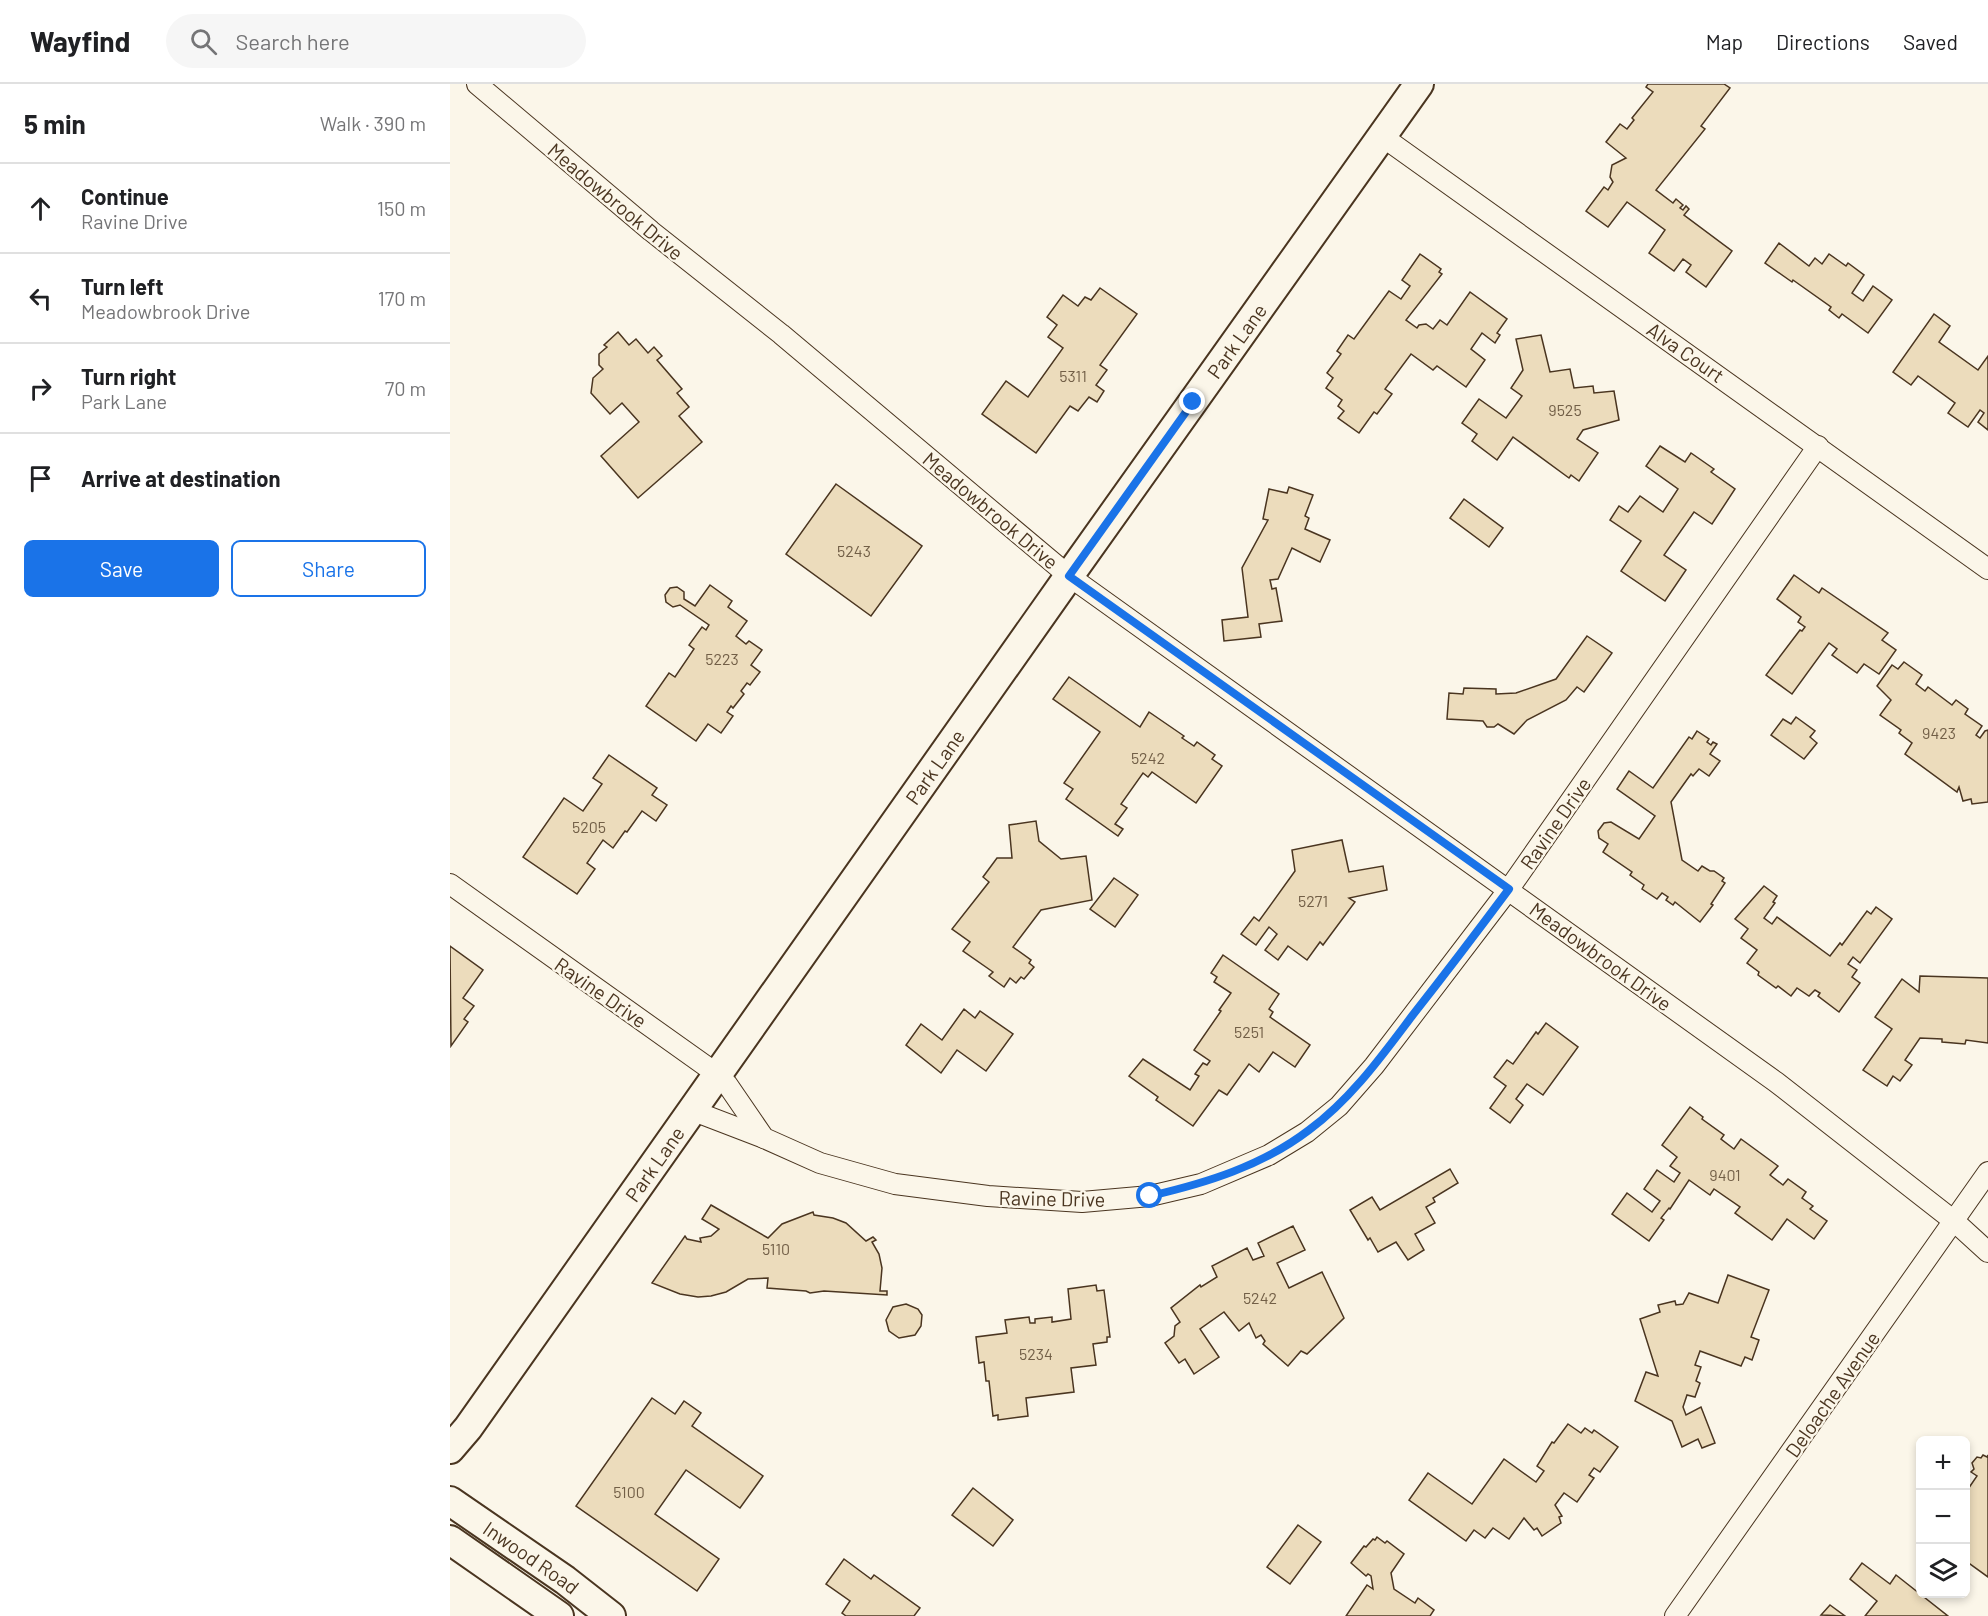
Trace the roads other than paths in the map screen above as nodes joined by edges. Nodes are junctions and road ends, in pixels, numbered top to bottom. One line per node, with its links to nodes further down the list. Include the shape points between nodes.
1 (477, 84): 6 (street, Meadowbrook Drive)
2 (1419, 84): 3 (street, Park Lane)
3 (1383, 137): 4 (street, Alva Court); 6 (street, Park Lane)
4 (1818, 446): 5 (street, Alva Court); 8 (street, Ravine Drive)
5 (1988, 569)
6 (1069, 576): 8 (street, Meadowbrook Drive); 9 (street, Park Lane)
7 (450, 885): 9 (street, Ravine Drive)
8 (1509, 889): 11 (street, Ravine Drive, via 1339,1106 1269,1155 1201,1184 1150,1196 1082,1203 988,1196 895,1184 820,1163); 13 (street, Meadowbrook Drive, via 1776,1082)
9 (717, 1074): 10 (street, Park Lane); 11 (street, Ravine Drive)
10 (691, 1110): 11 (street, Ravine Drive); 15 (street, Park Lane)
11 (764, 1138)
12 (1988, 1172): 13 (street, Deloache Avenue)
13 (1954, 1221): 14 (street, Meadowbrook Drive); 20 (street, Deloache Avenue)
14 (1988, 1252)
15 (450, 1449)
16 (450, 1502): 19 (street, Inwood Road)
17 (450, 1540): 18 (street, Inwood Road)
18 (559, 1616)
19 (611, 1616)
20 (1675, 1616)

